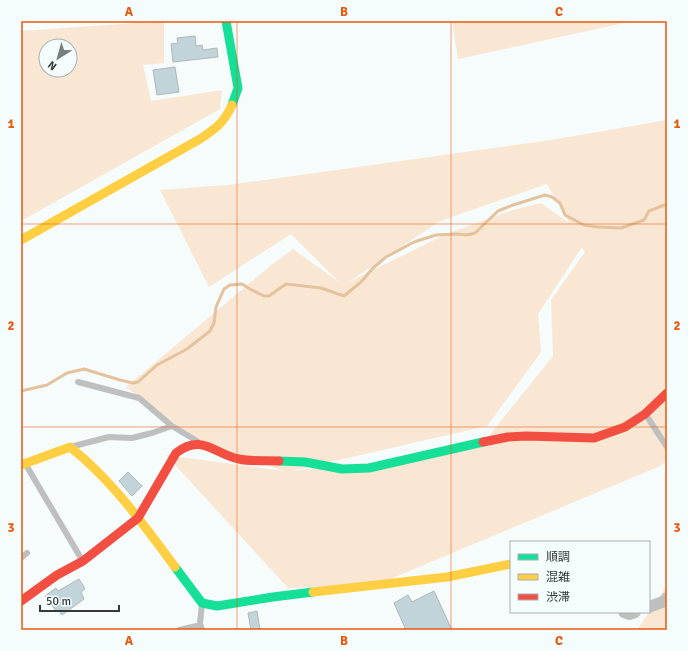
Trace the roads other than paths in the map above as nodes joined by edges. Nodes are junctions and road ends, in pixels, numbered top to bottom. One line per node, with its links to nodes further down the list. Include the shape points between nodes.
1 (226, 21): 2 (street, via 238,88 227,116 218,127)
2 (21, 240)
3 (78, 382): 6 (lane, via 139,398)
4 (667, 393): 5 (street)
5 (645, 414): 7 (street, via 625,427 594,438 508,437 369,468 342,469 305,462 239,459); 9 (lane)
6 (172, 426): 7 (lane); 8 (lane, via 152,434 132,438 109,437)
7 (202, 444): 11 (street, via 186,446 176,453)
8 (70, 447): 10 (street); 11 (street, via 88,461)
9 (667, 447)
10 (23, 464): 14 (lane)
11 (138, 518): 14 (street); 18 (street)
12 (27, 553): 13 (lane)
13 (21, 558)
14 (83, 561): 17 (street, via 56,575)
15 (510, 564): 18 (street, via 447,577 217,606)
16 (667, 598): 19 (street)
17 (21, 601)
18 (202, 603): 20 (lane)
19 (650, 607)
20 (202, 628): 21 (lane, via 197,626)
21 (179, 630)

